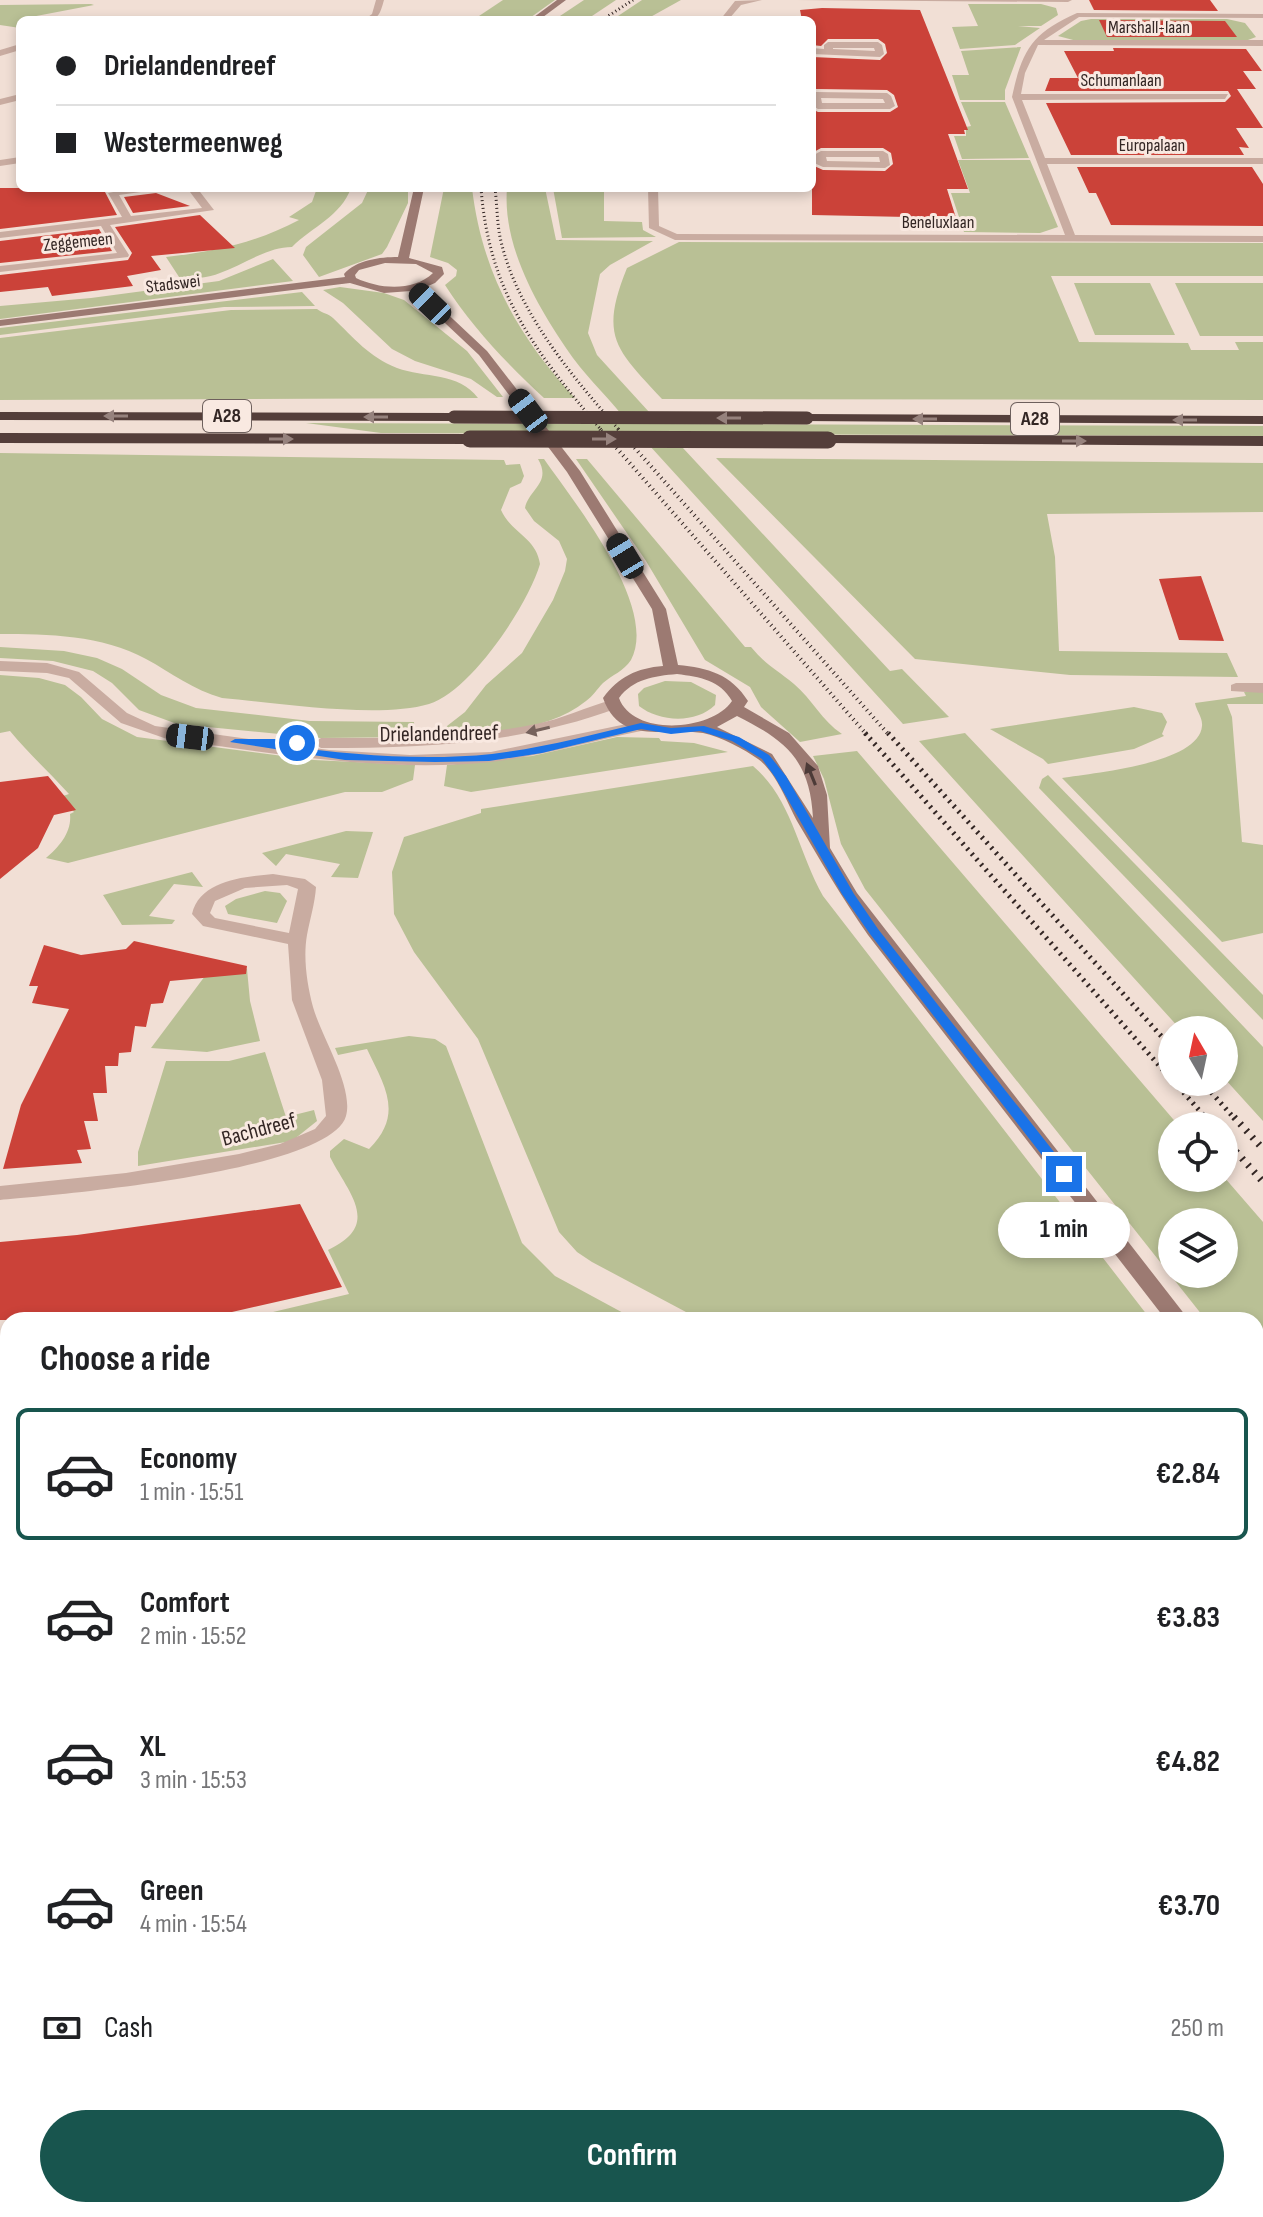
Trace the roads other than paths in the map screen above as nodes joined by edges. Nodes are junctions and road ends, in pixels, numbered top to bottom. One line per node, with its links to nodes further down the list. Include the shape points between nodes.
1 (562, 0): 7 (street)
2 (758, 0): 8 (street, via 738,3)
3 (801, 0): 4 (street)
4 (1068, 0): 6 (street)
5 (1254, 14): 6 (street); 9 (street)
6 (1077, 15): 10 (street)
7 (540, 16)
8 (727, 16)
9 (1262, 27)
10 (1035, 42): 11 (street, Marshall-laan); 16 (street)
11 (1263, 43)
12 (816, 51): 13 (street)
13 (829, 51): 13 (street, via 830,54 880,54 878,45 828,45)
14 (816, 95): 17 (street, via 887,96 890,106)
15 (1225, 96): 16 (street, Schumanlaan)
16 (1016, 97): 19 (street)
17 (816, 104)
18 (817, 159): 18 (street, via 821,154 883,154 885,165 823,164)
19 (1040, 161): 20 (street, Europalaan); 28 (street)
20 (1263, 161)
21 (123, 192): 25 (street, Zeggemeen, via 113,193)
22 (195, 192): 25 (street, Zeggemeen, via 209,210)
23 (418, 192): 30 (street)
24 (653, 192): 28 (street, Beneluxlaan, via 654,228 675,237)
25 (127, 218): 26 (street, Zeggemeen)
26 (105, 225): 27 (street, Zeggemeen); 31 (street, Zeggemeen, via 124,255)
27 (0, 235)
28 (1071, 238): 29 (street, Beneluxlaan)
29 (1263, 239)
30 (403, 260): 32 (street, via 368,263 349,274); 33 (street, via 430,265 439,274)
31 (0, 269)
32 (351, 280): 33 (street, via 376,288); 34 (street, Stadswei)
33 (413, 287): 40 (street, via 483,353 573,471 659,609)
34 (0, 323)
35 (0, 416): 36 (highway, A28, one-way to 35, bridge)
36 (1263, 420)
37 (0, 438): 38 (highway, A28, one-way to 38, bridge)
38 (1263, 441)
39 (0, 666): 47 (street, Drielandendreef, via 72,674 142,728)
40 (671, 670): 43 (street, via 629,679 614,691); 44 (street, via 705,674 731,685 740,701)
41 (1236, 688): 42 (street)
42 (1263, 688)
43 (612, 705): 45 (street); 47 (street, Drielandendreef, one-way to 47, via 542,730 489,739)
44 (737, 710): 46 (street); 48 (street, one-way to 44, via 816,779 809,765 776,730)
45 (641, 726): 46 (street); 47 (street, Drielandendreef, via 489,757 345,757)
46 (701, 728): 48 (street, via 736,739 766,757)
47 (235, 742)
48 (823, 850): 51 (street, via 874,931)
49 (297, 940): 49 (street, Bachdreef, via 307,887 295,879 276,878 222,891 202,906 201,914 209,922); 50 (street, Bachdreef, via 300,991 337,1099 336,1121 328,1132 283,1150 219,1165)
50 (0, 1193)
51 (1172, 1312)

